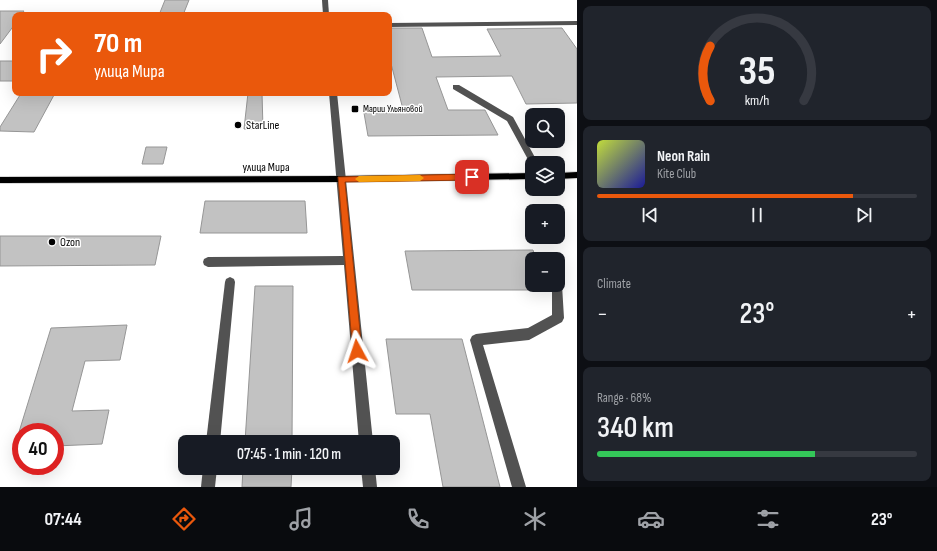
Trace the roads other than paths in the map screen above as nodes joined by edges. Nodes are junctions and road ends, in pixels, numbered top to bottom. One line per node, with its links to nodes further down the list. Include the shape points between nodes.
1 (325, 0): 2 (street)
2 (326, 12)
3 (577, 24): 4 (street)
4 (392, 25)
5 (456, 87): 7 (street, via 510,119)
6 (332, 96): 11 (street)
7 (530, 156)
8 (577, 175): 10 (main road)
9 (525, 176): 11 (main road, улица Мира)
10 (565, 176)
11 (341, 179): 12 (main road, улица Мира); 13 (street)
12 (0, 180)
13 (348, 260): 14 (street); 18 (street)
14 (208, 262)
15 (230, 282): 17 (street)
16 (557, 292): 23 (street, via 558,318 529,334 476,340)
17 (214, 435)
18 (365, 435)
19 (209, 475): 21 (street)
20 (369, 475): 22 (street)
21 (208, 487)
22 (370, 487)
23 (519, 487)

